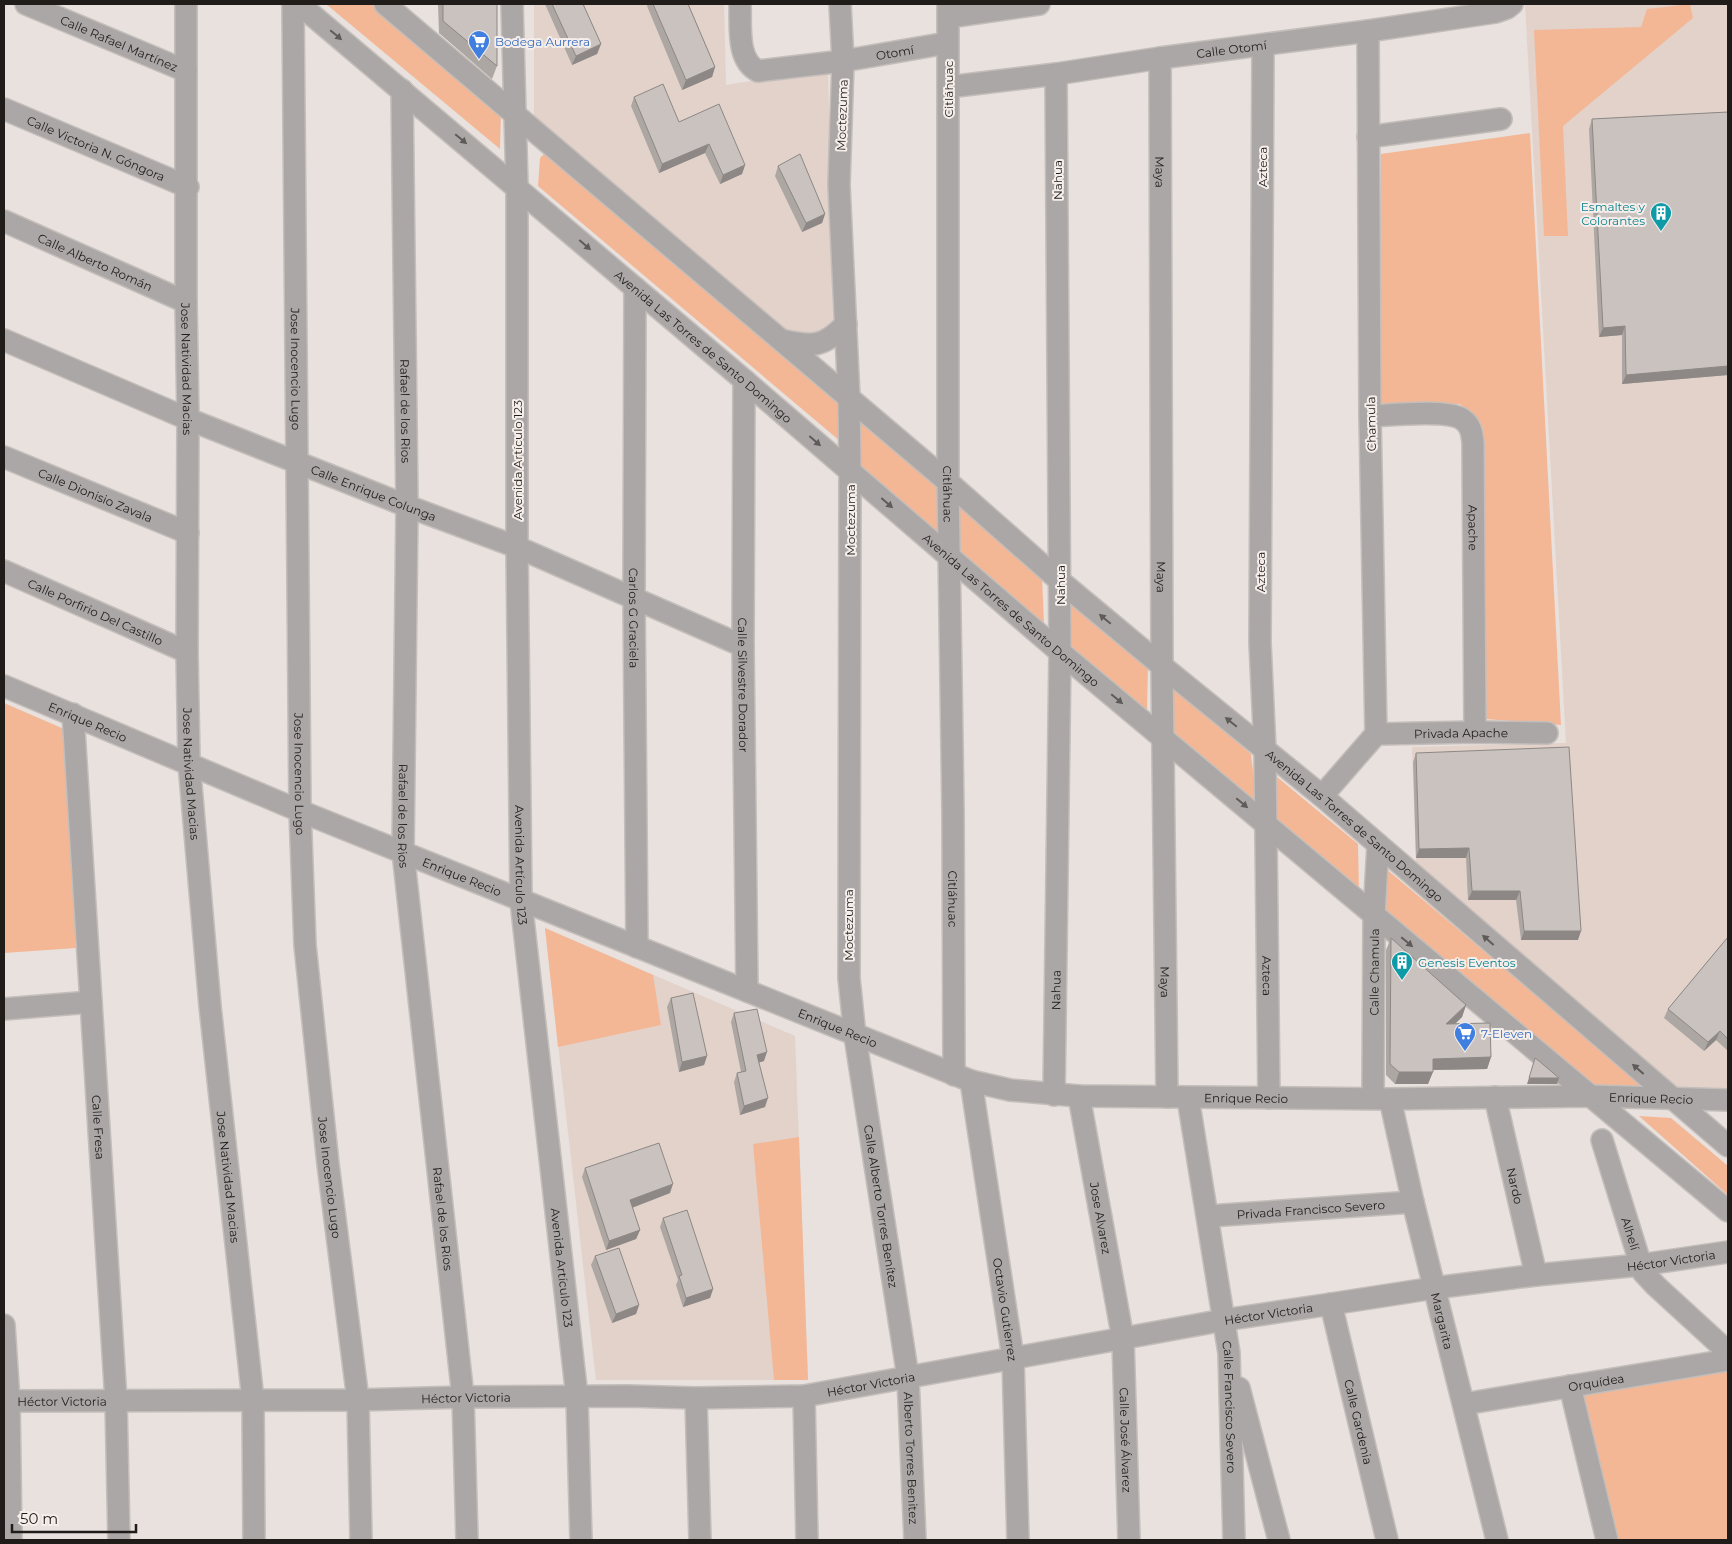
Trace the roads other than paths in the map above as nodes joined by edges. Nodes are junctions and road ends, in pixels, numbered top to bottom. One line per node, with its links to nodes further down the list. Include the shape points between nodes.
1 (26, 4): 17 (street, Calle Rafael Martínez)
2 (186, 4): 17 (street, Jose Natividad Macias)
3 (293, 4): 38 (street, Jose Inocencio Lugo)
4 (299, 4): 20 (street, Avenida Las Torres de Santo Domingo, one-way to 20)
5 (385, 4): 22 (street, Avenida Las Torres de Santo Domingo)
6 (512, 4): 22 (street, Avenida Artículo 123)
7 (740, 4): 16 (street, Otomí, via 744,52 751,68 758,71)
8 (840, 4): 16 (street, Moctezuma)
9 (1039, 4): 11 (street)
10 (1512, 4): 12 (street, Calle Otomí, via 1496,12)
11 (948, 11): 13 (street, Citláhuac)
12 (1368, 31): 14 (street, Calle Otomí); 24 (street, Chamula)
13 (948, 43): 16 (street, Otomí); 19 (street, Citláhuac)
14 (1262, 45): 15 (street, Calle Otomí); 58 (street, Azteca, via 1260,643)
15 (1160, 58): 18 (street, Calle Otomí); 51 (street, Maya)
16 (843, 61): 30 (street, Moctezuma, via 840,185)
17 (186, 71): 25 (street, Jose Natividad Macias)
18 (1056, 74): 19 (street, Calle Otomí); 46 (street, Nahua)
19 (948, 86): 40 (street, Citláhuac)
20 (402, 90): 26 (street, Avenida Las Torres de Santo Domingo, one-way to 26); 41 (street, Rafael de los Rios)
21 (4, 109): 25 (street, Calle Victoria N. Góngora)
22 (515, 115): 26 (street, Avenida Artículo 123); 32 (street, Avenida Las Torres de Santo Domingo)
23 (1501, 119): 24 (street)
24 (1368, 137): 35 (street, Chamula)
25 (188, 186): 29 (street, Jose Natividad Macias)
26 (517, 186): 28 (street, Avenida Las Torres de Santo Domingo, one-way to 28); 43 (street, Avenida Artículo 123)
27 (4, 221): 29 (street, Calle Alberto Román)
28 (635, 288): 33 (street, Avenida Las Torres de Santo Domingo); 47 (street, Carlos G Graciela)
29 (186, 302): 36 (street, Jose Natividad Macias)
30 (846, 324): 32 (street, via 833,337 817,344 803,345); 34 (street, Moctezuma)
31 (4, 340): 36 (street, Calle Enrique Colunga)
32 (781, 340): 34 (street, Avenida Las Torres de Santo Domingo)
33 (744, 380): 39 (street, Avenida Las Torres de Santo Domingo, one-way to 39); 48 (street, Calle Silvestre Dorador)
34 (849, 398): 39 (street, Moctezuma); 40 (street, Avenida Las Torres de Santo Domingo)
35 (1370, 416): 54 (street, Apache, via 1451,414 1464,420 1471,430); 56 (street, Chamula)
36 (188, 419): 38 (street, Calle Enrique Colunga); 42 (street, Jose Natividad Macias)
37 (4, 457): 42 (street, Calle Dionisio Zavala)
38 (297, 461): 41 (street, Calle Enrique Colunga); 61 (street, Jose Inocencio Lugo)
39 (850, 471): 44 (street, Avenida Las Torres de Santo Domingo, one-way to 44); 71 (street, Moctezuma, via 848,946)
40 (948, 482): 44 (street, Citláhuac); 46 (street, Avenida Las Torres de Santo Domingo)
41 (407, 506): 43 (street, Calle Enrique Colunga); 64 (street, Rafael de los Rios)
42 (188, 532): 49 (street, Jose Natividad Macias)
43 (516, 547): 47 (street, Calle Enrique Colunga); 65 (street, Avenida Artículo 123)
44 (950, 558): 50 (street, Avenida Las Torres de Santo Domingo); 72 (street, Citláhuac, via 953,812)
45 (4, 571): 49 (street, Calle Porfirio Del Castillo)
46 (1060, 581): 50 (street, Nahua); 51 (street, Avenida Las Torres de Santo Domingo, one-way to 46)
47 (634, 597): 48 (street, Calle Enrique Colunga); 67 (street, Carlos G Graciela)
48 (743, 646): 68 (street, Calle Silvestre Dorador)
49 (187, 652): 59 (street, Jose Natividad Macias)
50 (1060, 652): 57 (street, Avenida Las Torres de Santo Domingo, one-way to 57); 73 (street, Nahua)
51 (1162, 666): 57 (street, Maya); 58 (street, Avenida Las Torres de Santo Domingo, one-way to 51)
52 (4, 686): 53 (street, Enrique Recio)
53 (73, 714): 59 (street, Enrique Recio); 69 (street, Calle Fresa)
54 (1475, 732): 55 (street, Privada Apache); 56 (street, Privada Apache)
55 (1547, 733)
56 (1376, 734): 60 (street)
57 (1163, 737): 62 (street, Avenida Las Torres de Santo Domingo, one-way to 62); 75 (street, Maya)
58 (1265, 750): 60 (street, Avenida Las Torres de Santo Domingo); 62 (street, Azteca)
59 (189, 763): 61 (street, Enrique Recio); 106 (street, Jose Natividad Macias, via 210,1006)
60 (1322, 796): 63 (street, Avenida Las Torres de Santo Domingo)
61 (300, 811): 64 (street, Enrique Recio); 107 (street, Jose Inocencio Lugo, via 305,945)
62 (1266, 823): 66 (street, Avenida Las Torres de Santo Domingo); 78 (street, Azteca)
63 (1378, 845): 66 (street, Calle Chamula); 81 (street, Avenida Las Torres de Santo Domingo, one-way to 63)
64 (403, 852): 65 (street, Enrique Recio); 103 (street, Rafael de los Rios)
65 (521, 901): 67 (street, Enrique Recio); 104 (street, Avenida Artículo 123)
66 (1374, 915): 76 (street, Avenida Las Torres de Santo Domingo, one-way to 76); 79 (street, Calle Chamula)
67 (637, 947): 68 (street, Enrique Recio)
68 (747, 991): 71 (street, Enrique Recio)
69 (92, 1002): 70 (street); 109 (street, Calle Fresa)
70 (4, 1009)
71 (855, 1036): 72 (street, Enrique Recio); 100 (street, Calle Alberto Torres Benítez)
72 (962, 1078): 73 (street, Enrique Recio, via 1010,1090); 98 (street, Octavio Gutierrez)
73 (1054, 1095): 74 (street, Enrique Recio)
74 (1079, 1096): 75 (street, Enrique Recio); 95 (street, Jose Alvarez)
75 (1167, 1096): 77 (street, Enrique Recio)
76 (1590, 1096): 80 (street, Enrique Recio); 81 (street, Enrique Recio); 86 (street, Avenida Las Torres de Santo Domingo)
77 (1188, 1098): 78 (street, Enrique Recio); 87 (street, Calle Francisco Severo)
78 (1269, 1098): 79 (street, Enrique Recio)
79 (1381, 1098): 80 (street, Enrique Recio); 85 (street, Margarita)
80 (1495, 1098): 90 (street, Nardo)
81 (1672, 1098): 82 (street, Enrique Recio); 84 (street, Avenida Las Torres de Santo Domingo)
82 (1728, 1100)
83 (1602, 1140): 89 (street, Alhelí)
84 (1728, 1146)
85 (1413, 1202): 87 (street, Privada Francisco Severo); 91 (street, Margarita)
86 (1728, 1212)
87 (1209, 1216): 93 (street, Calle Francisco Severo)
88 (1728, 1252): 89 (street, Héctor Victoria)
89 (1640, 1265): 90 (street, Héctor Victoria); 96 (street, Alhelí, via 1652,1282)
90 (1536, 1275): 91 (street, Héctor Victoria)
91 (1434, 1288): 92 (street, Héctor Victoria); 110 (street, Margarita)
92 (1331, 1304): 93 (street, Héctor Victoria); 124 (street, Calle Gardenia)
93 (1224, 1320): 95 (street, Héctor Victoria); 97 (street, Calle Francisco Severo)
94 (4, 1325): 108 (street)
95 (1124, 1339): 98 (street, Héctor Victoria); 121 (street, Calle José Álvarez)
96 (1728, 1352)
97 (1229, 1353): 122 (street, Calle Francisco Severo); 123 (street)
98 (1013, 1358): 100 (street, Héctor Victoria); 120 (street, Octavio Gutierrez)
99 (1728, 1360): 101 (street, Orquídea)
100 (908, 1377): 102 (street, Héctor Victoria); 119 (street, Alberto Torres Benitez)
101 (1570, 1386): 110 (street, Orquídea); 126 (street)
102 (804, 1396): 105 (street, Héctor Victoria); 118 (street)
103 (463, 1397): 104 (street, Héctor Victoria); 107 (street, Héctor Victoria); 115 (street, Rafael de los Rios)
104 (577, 1397): 105 (street, Héctor Victoria); 116 (street, Avenida Artículo 123)
105 (696, 1398): 117 (street)
106 (253, 1400): 107 (street, Héctor Victoria); 109 (street, Héctor Victoria); 113 (street, Jose Natividad Macias)
107 (358, 1400): 114 (street, Jose Inocencio Lugo)
108 (6, 1401): 109 (street, Héctor Victoria); 111 (street)
109 (116, 1401): 112 (street, Calle Fresa)
110 (1464, 1404): 125 (street, Margarita)
111 (11, 1540)
112 (119, 1540)
113 (254, 1540)
114 (361, 1540)
115 (467, 1540)
116 (581, 1540)
117 (700, 1540)
118 (807, 1540)
119 (915, 1540)
120 (1018, 1540)
121 (1129, 1540)
122 (1234, 1540)
123 (1279, 1540)
124 (1387, 1540)
125 (1497, 1540)
126 (1607, 1540)

